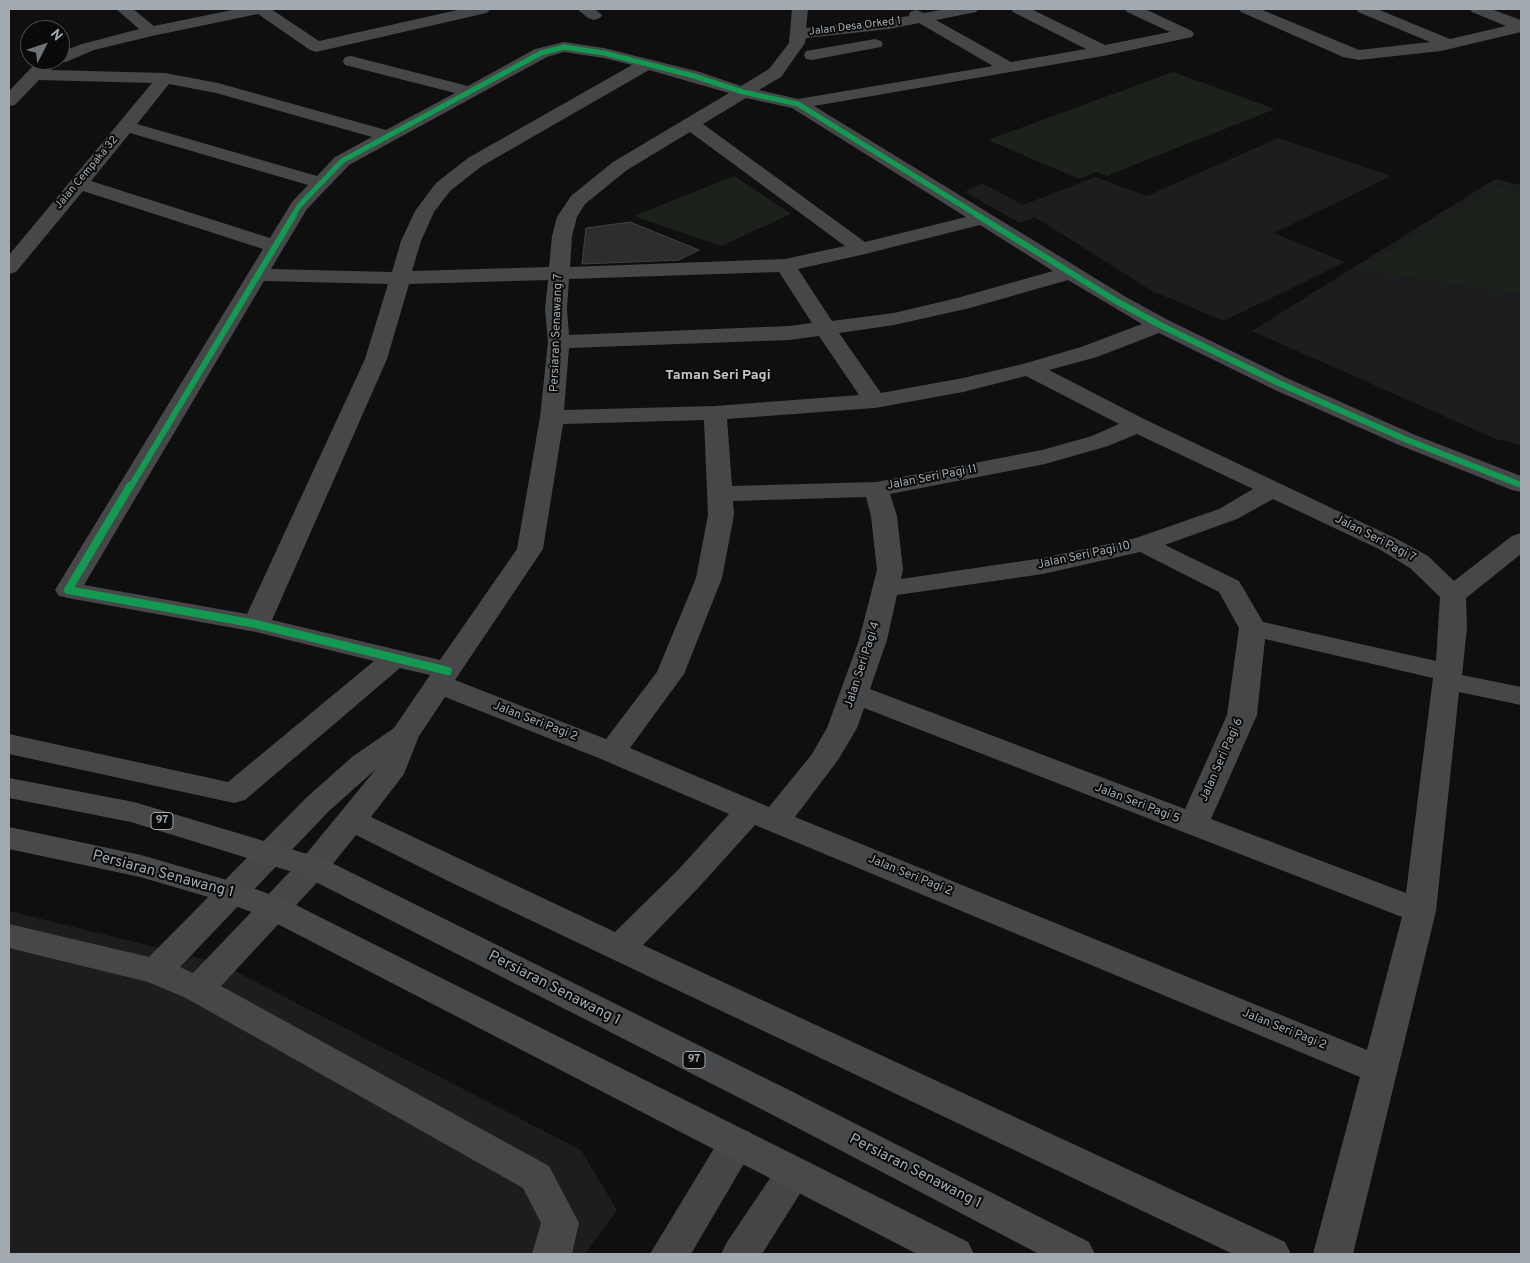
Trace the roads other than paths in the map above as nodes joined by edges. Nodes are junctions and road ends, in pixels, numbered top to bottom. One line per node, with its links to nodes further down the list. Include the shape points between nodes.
1 (124, 9): 14 (street)
2 (260, 9): 3 (street, via 316,47); 14 (street)
3 (482, 9)
4 (800, 9): 16 (street, Persiaran Senawang 7)
5 (903, 9): 12 (street)
6 (970, 9): 12 (street, Jalan Desa Orked 1)
7 (1018, 9): 20 (street)
8 (1133, 9): 20 (street, via 1186,34)
9 (1247, 9): 19 (street, via 1359,55)
10 (1364, 9): 19 (street)
11 (1478, 9): 13 (street)
12 (921, 18): 15 (street); 16 (street, Jalan Desa Orked 1)
13 (1521, 27): 19 (street)
14 (151, 31): 21 (street)
15 (946, 31): 17 (street); 25 (street)
16 (798, 34): 30 (street, Persiaran Senawang 7, via 797,43 775,73)
17 (917, 36)
18 (888, 41): 22 (street)
19 (1448, 44)
20 (1103, 51): 25 (street)
21 (70, 54)
22 (812, 55)
23 (351, 61): 29 (street)
24 (647, 64): 29 (street, via 564,47 547,51); 30 (street); 46 (street, via 475,162 443,187 424,211)
25 (1009, 68): 32 (street)
26 (36, 70): 27 (street)
27 (30, 73): 28 (street); 31 (street)
28 (165, 78): 34 (street, Jalan Cempaka 32); 35 (street, via 218,88)
29 (469, 90): 35 (street)
30 (743, 92): 32 (street); 33 (street, Persiaran Senawang 7)
31 (9, 101)
32 (798, 104): 38 (street)
33 (690, 123): 40 (street); 44 (street, Persiaran Senawang 7, via 620,166 578,200 567,217 562,236)
34 (126, 126): 36 (street, Jalan Cempaka 32); 37 (street)
35 (387, 136): 37 (street, via 342,161)
36 (78, 183): 39 (street); 42 (street, Jalan Cempaka 32)
37 (321, 183): 39 (street, via 299,206)
38 (984, 218): 40 (street); 43 (street)
39 (274, 246): 45 (street)
40 (861, 249): 41 (street)
41 (785, 265): 44 (street); 48 (street)
42 (9, 268)
43 (1072, 272): 47 (street); 48 (street, via 962,303)
44 (559, 274): 46 (street); 49 (street, Persiaran Senawang 7, via 556,309)
45 (258, 275): 46 (street); 63 (street, Jalan Seri Pagi 2, via 68,590)
46 (400, 278): 63 (street, via 376,359)
47 (1160, 325): 50 (street, via 1089,352); 55 (street, via 1407,440)
48 (826, 328): 49 (street, via 789,333); 51 (street)
49 (559, 342): 53 (street, Persiaran Senawang 7)
50 (1029, 369): 51 (street); 54 (street, Jalan Seri Pagi 7)
51 (875, 402): 52 (street)
52 (715, 413): 53 (street); 58 (street)
53 (552, 417): 67 (street, Persiaran Senawang 7, via 530,549)
54 (1138, 424): 56 (street, Jalan Seri Pagi 11, via 1100,441 1045,457); 57 (street, Jalan Seri Pagi 7)
55 (1521, 485)
56 (876, 489): 58 (street, Jalan Seri Pagi 11); 61 (street, Jalan Seri Pagi 4, via 884,516 890,570)
57 (1272, 489): 60 (street, Jalan Seri Pagi 10, via 1228,514); 62 (street, Jalan Seri Pagi 7, via 1419,562)
58 (721, 494): 72 (street, via 721,515 709,578 670,674)
59 (1521, 541): 62 (street)
60 (1143, 544): 61 (street, Jalan Seri Pagi 10, via 1043,566); 64 (street, via 1230,587)
61 (886, 589): 68 (street, Jalan Seri Pagi 4)
62 (1453, 595): 66 (street)
63 (256, 624): 65 (street, Jalan Seri Pagi 2)
64 (1253, 628): 66 (street); 76 (street, Jalan Seri Pagi 6, via 1242,715)
65 (395, 658): 67 (street, Jalan Seri Pagi 2); 71 (street, via 234,793)
66 (1448, 676): 69 (street); 82 (street)
67 (443, 678): 70 (street, Persiaran Senawang 7); 72 (street, Jalan Seri Pagi 2)
68 (855, 694): 74 (street, Jalan Seri Pagi 4, via 842,728 823,760); 76 (street, Jalan Seri Pagi 5)
69 (1521, 696)
70 (404, 735): 75 (street, via 389,774); 78 (street, via 362,764)
71 (9, 744)
72 (612, 752): 74 (street, Jalan Seri Pagi 2)
73 (9, 788): 78 (main road, Persiaran Senawang 1 / 97, via 134,812)
74 (763, 816): 84 (street, Jalan Seri Pagi 4, via 689,878); 87 (street, Jalan Seri Pagi 2)
75 (352, 820): 79 (street); 84 (street)
76 (1193, 825): 82 (street, Jalan Seri Pagi 5)
77 (9, 838): 80 (main road, Persiaran Senawang 1, via 141,866)
78 (270, 853): 79 (main road, Persiaran Senawang 1 / 97); 80 (street)
79 (312, 867): 81 (street); 94 (main road, Persiaran Senawang 1 / 97)
80 (233, 893): 81 (main road, Persiaran Senawang 1); 85 (street)
81 (274, 908): 86 (street); 88 (main road, Persiaran Senawang 1)
82 (1420, 911): 87 (street)
83 (9, 936): 85 (street)
84 (620, 948): 95 (street)
85 (156, 971): 86 (street)
86 (198, 989): 90 (street, via 536,1177 560,1223)
87 (1380, 1070): 96 (street)
88 (736, 1143): 89 (main road, Persiaran Senawang 1); 91 (street)
89 (794, 1172): 92 (street); 93 (main road, Persiaran Senawang 1)
90 (552, 1254)
91 (670, 1254)
92 (742, 1254)
93 (954, 1254)
94 (1075, 1254)
95 (1271, 1254)
96 (1332, 1254)

